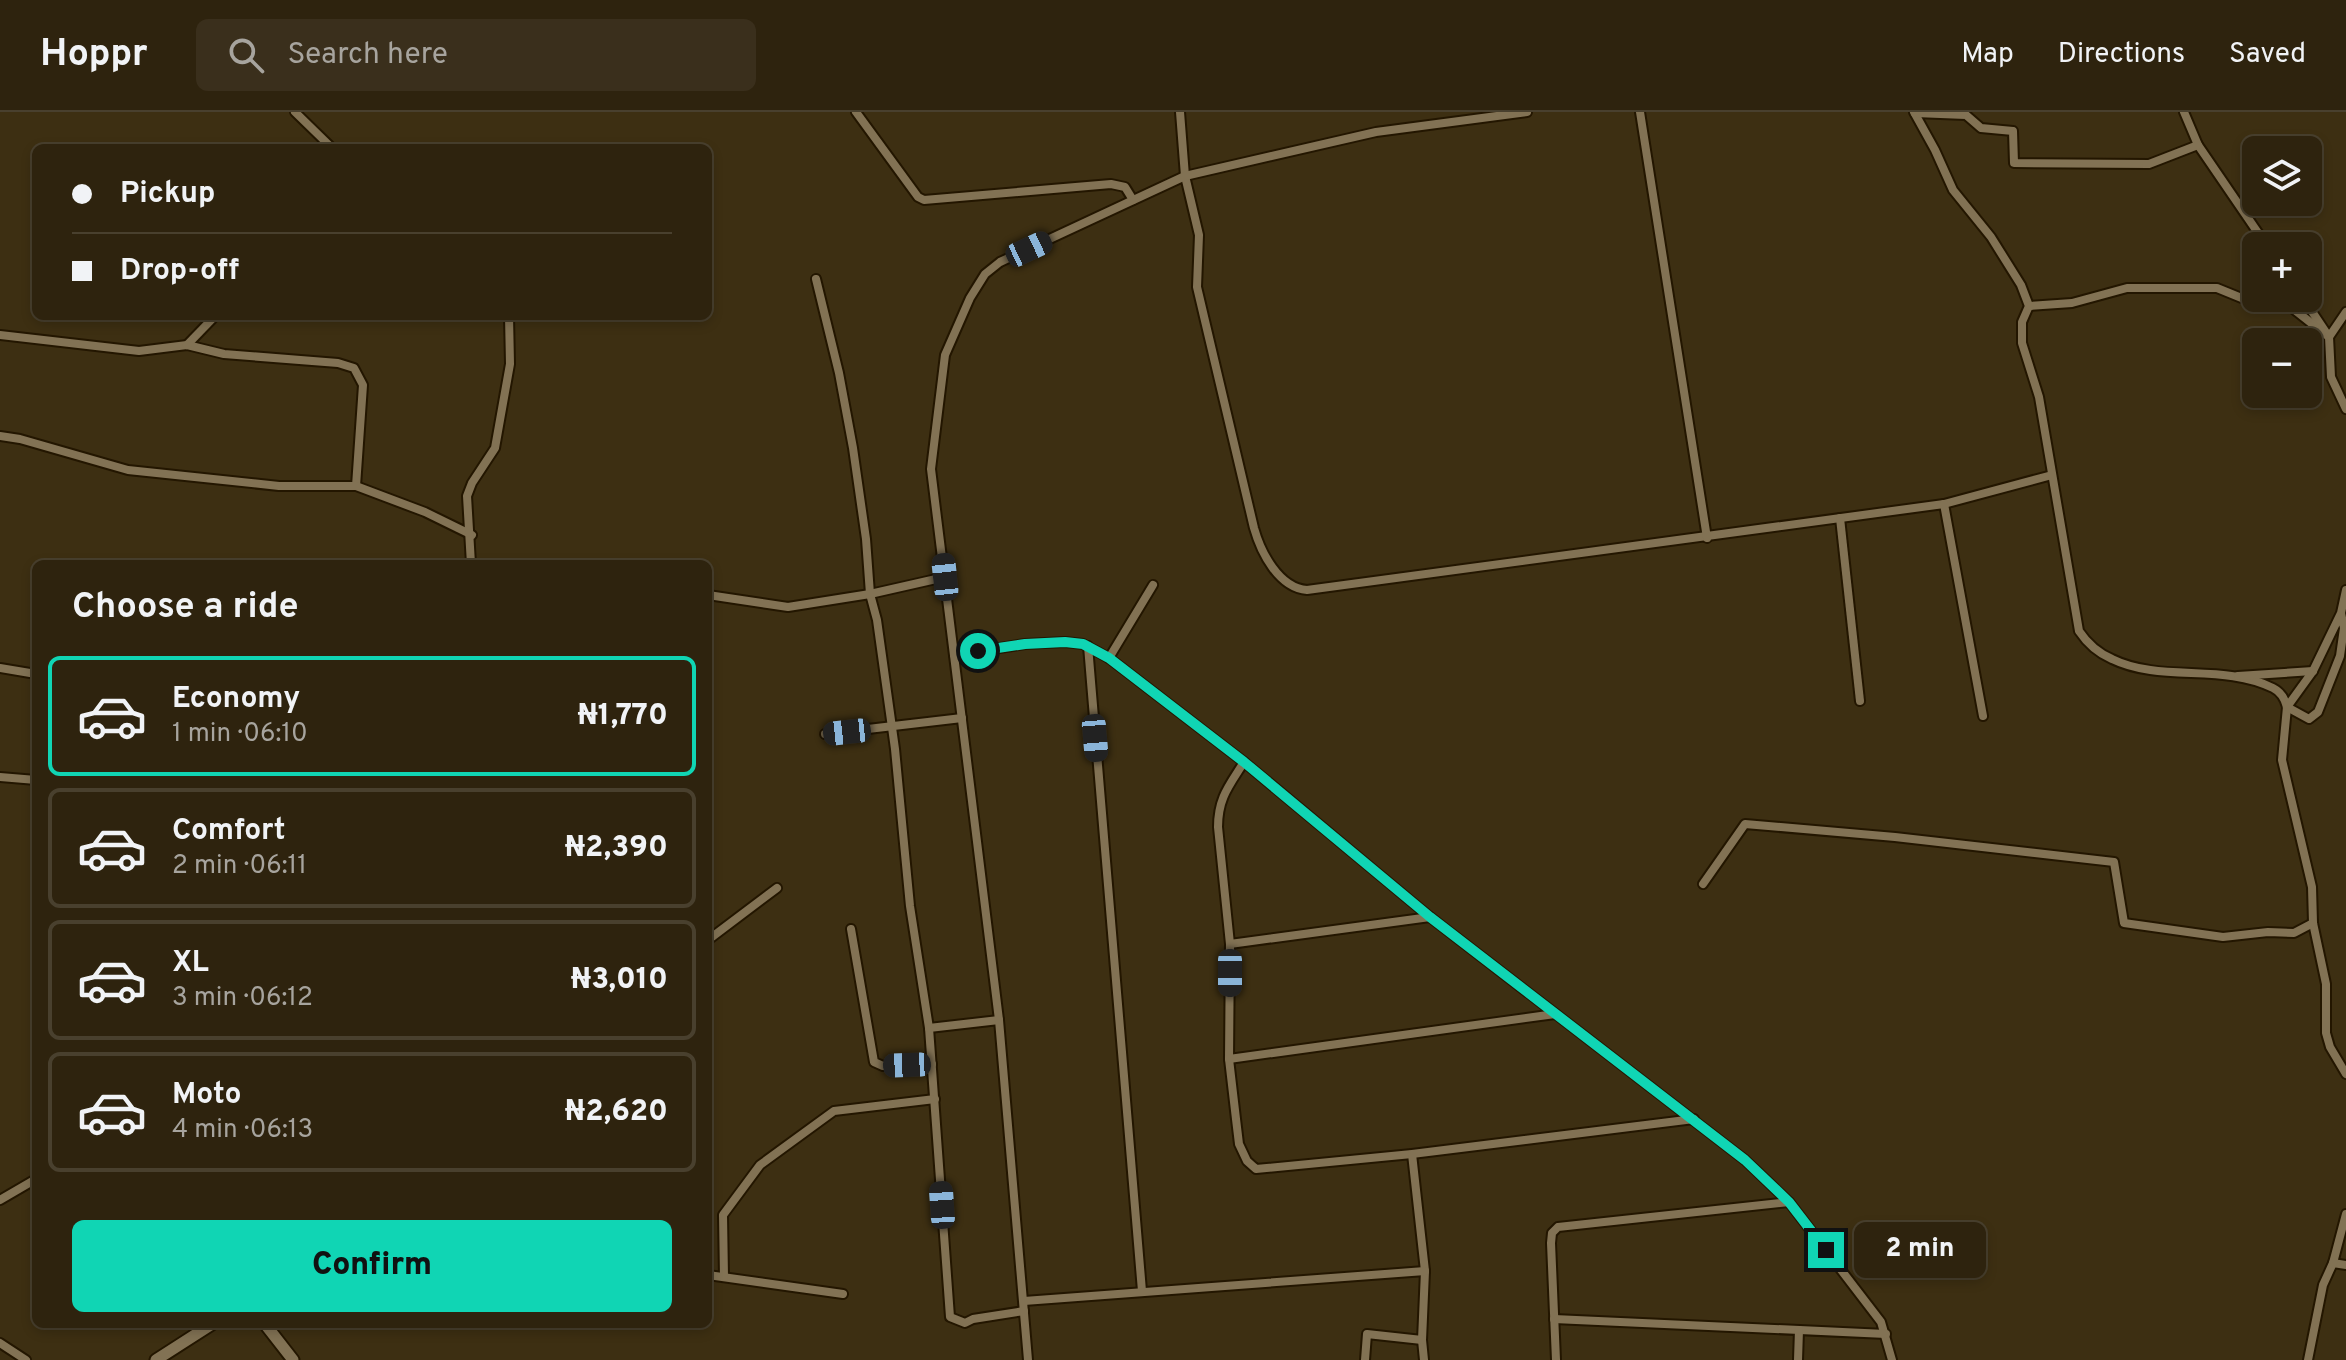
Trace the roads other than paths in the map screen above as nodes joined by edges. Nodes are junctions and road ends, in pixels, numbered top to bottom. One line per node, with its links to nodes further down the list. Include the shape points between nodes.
1 (295, 112): 8 (street)
2 (856, 112): 11 (street, via 924,200 1111,184 1125,187)
3 (1180, 112): 10 (street)
4 (1527, 112): 10 (street, via 1376,132)
5 (1640, 112): 29 (street)
6 (2184, 112): 9 (street)
7 (1915, 113): 9 (street, via 1966,115 1981,128 2013,131 2014,163 2149,164); 14 (street, via 1953,190 1991,237)
8 (328, 144)
9 (2198, 145): 12 (street)
10 (1185, 176): 11 (street); 29 (street, via 1199,235 1197,287 1258,543 1289,585 1307,590)
11 (1133, 200): 31 (street, via 1000,262 970,298 945,355 931,469)
12 (2257, 232)
13 (816, 279): 34 (street, via 853,448)
14 (2029, 306): 20 (street, via 2072,303 2127,288 2217,288 2244,299 2287,304); 24 (street, via 2022,343 2039,397)
15 (2312, 312): 20 (street)
16 (2346, 312): 20 (street)
17 (211, 320): 21 (street)
18 (509, 320): 28 (street, via 510,364 495,448 467,496)
19 (0, 335): 21 (street, via 139,351)
20 (2329, 337): 22 (street, via 2331,377)
21 (187, 345): 25 (street, via 354,368 363,385)
22 (2346, 409)
23 (0, 436): 25 (street, via 128,470 279,486)
24 (2052, 475): 26 (street); 43 (street, via 2076,623 2087,642 2126,665)
25 (356, 486): 28 (street)
26 (1944, 504): 27 (street); 46 (street)
27 (1840, 518): 29 (street); 44 (street)
28 (472, 535): 30 (street)
29 (1707, 538)
30 (471, 560)
31 (945, 577): 34 (street); 38 (street)
32 (1153, 585): 39 (street)
33 (2346, 590): 36 (street)
34 (870, 594): 35 (street, via 788,607); 48 (street)
35 (712, 596)
36 (2341, 613): 41 (street); 45 (street, via 2344,642 2318,712 2309,719)
37 (1088, 646): 38 (street, via 1049,642); 39 (street); 79 (street)
38 (954, 655): 47 (street)
39 (1109, 658): 50 (street)
40 (0, 668): 42 (street)
41 (2313, 671): 43 (street); 45 (street)
42 (32, 673)
43 (2227, 676): 45 (street, via 2274,688)
44 (1860, 701)
45 (2287, 707): 56 (street, via 2282,760 2312,887)
46 (1983, 716)
47 (962, 718): 48 (street); 61 (street)
48 (892, 727): 49 (street); 62 (street)
49 (825, 734)
50 (1244, 762): 55 (street); 59 (street, via 1218,809)
51 (0, 777): 52 (street)
52 (32, 780)
53 (1703, 884): 56 (street, via 1745,824 2114,862 2124,923 2223,937 2294,933)
54 (777, 888): 58 (street)
55 (1430, 917): 59 (street); 60 (street)
56 (2313, 923): 65 (street, via 2326,984 2326,1033)
57 (851, 929): 64 (street, via 874,1062)
58 (712, 937)
59 (1230, 944): 63 (street)
60 (1555, 1014): 63 (street); 68 (street)
61 (999, 1020): 62 (street); 81 (street)
62 (929, 1028): 64 (street)
63 (1229, 1059): 69 (street, via 1239,1144 1256,1169)
64 (932, 1064): 67 (street)
65 (2343, 1064): 66 (street)
66 (2346, 1074)
67 (935, 1099): 78 (street, via 834,1111 760,1165 723,1215); 82 (street, via 950,1317 965,1323)
68 (1695, 1119): 69 (street); 72 (street)
69 (1412, 1154): 76 (street)
70 (32, 1181): 71 (street)
71 (0, 1200)
72 (1789, 1202): 83 (street, via 1558,1227 1551,1243); 87 (street)
73 (2346, 1214): 74 (street)
74 (2333, 1263): 75 (street); 99 (street, via 2318,1303)
75 (2346, 1265)
76 (1425, 1271): 79 (street); 88 (street)
77 (712, 1276): 78 (street)
78 (724, 1277): 80 (street)
79 (1142, 1291): 81 (street)
80 (843, 1294)
81 (1024, 1301): 82 (street)
82 (1024, 1311): 93 (street)
83 (1554, 1319): 86 (street); 96 (street)
84 (206, 1328): 91 (street)
85 (268, 1328): 92 (street)
86 (1799, 1330): 87 (street); 97 (street)
87 (1886, 1334): 98 (street)
88 (1422, 1340): 94 (street, via 1367,1334); 95 (street)
89 (0, 1343): 90 (street)
90 (26, 1360)
91 (156, 1360)
92 (293, 1360)
93 (1028, 1360)
94 (1365, 1360)
95 (1424, 1360)
96 (1556, 1360)
97 (1798, 1360)
98 (1892, 1360)
99 (2308, 1360)

